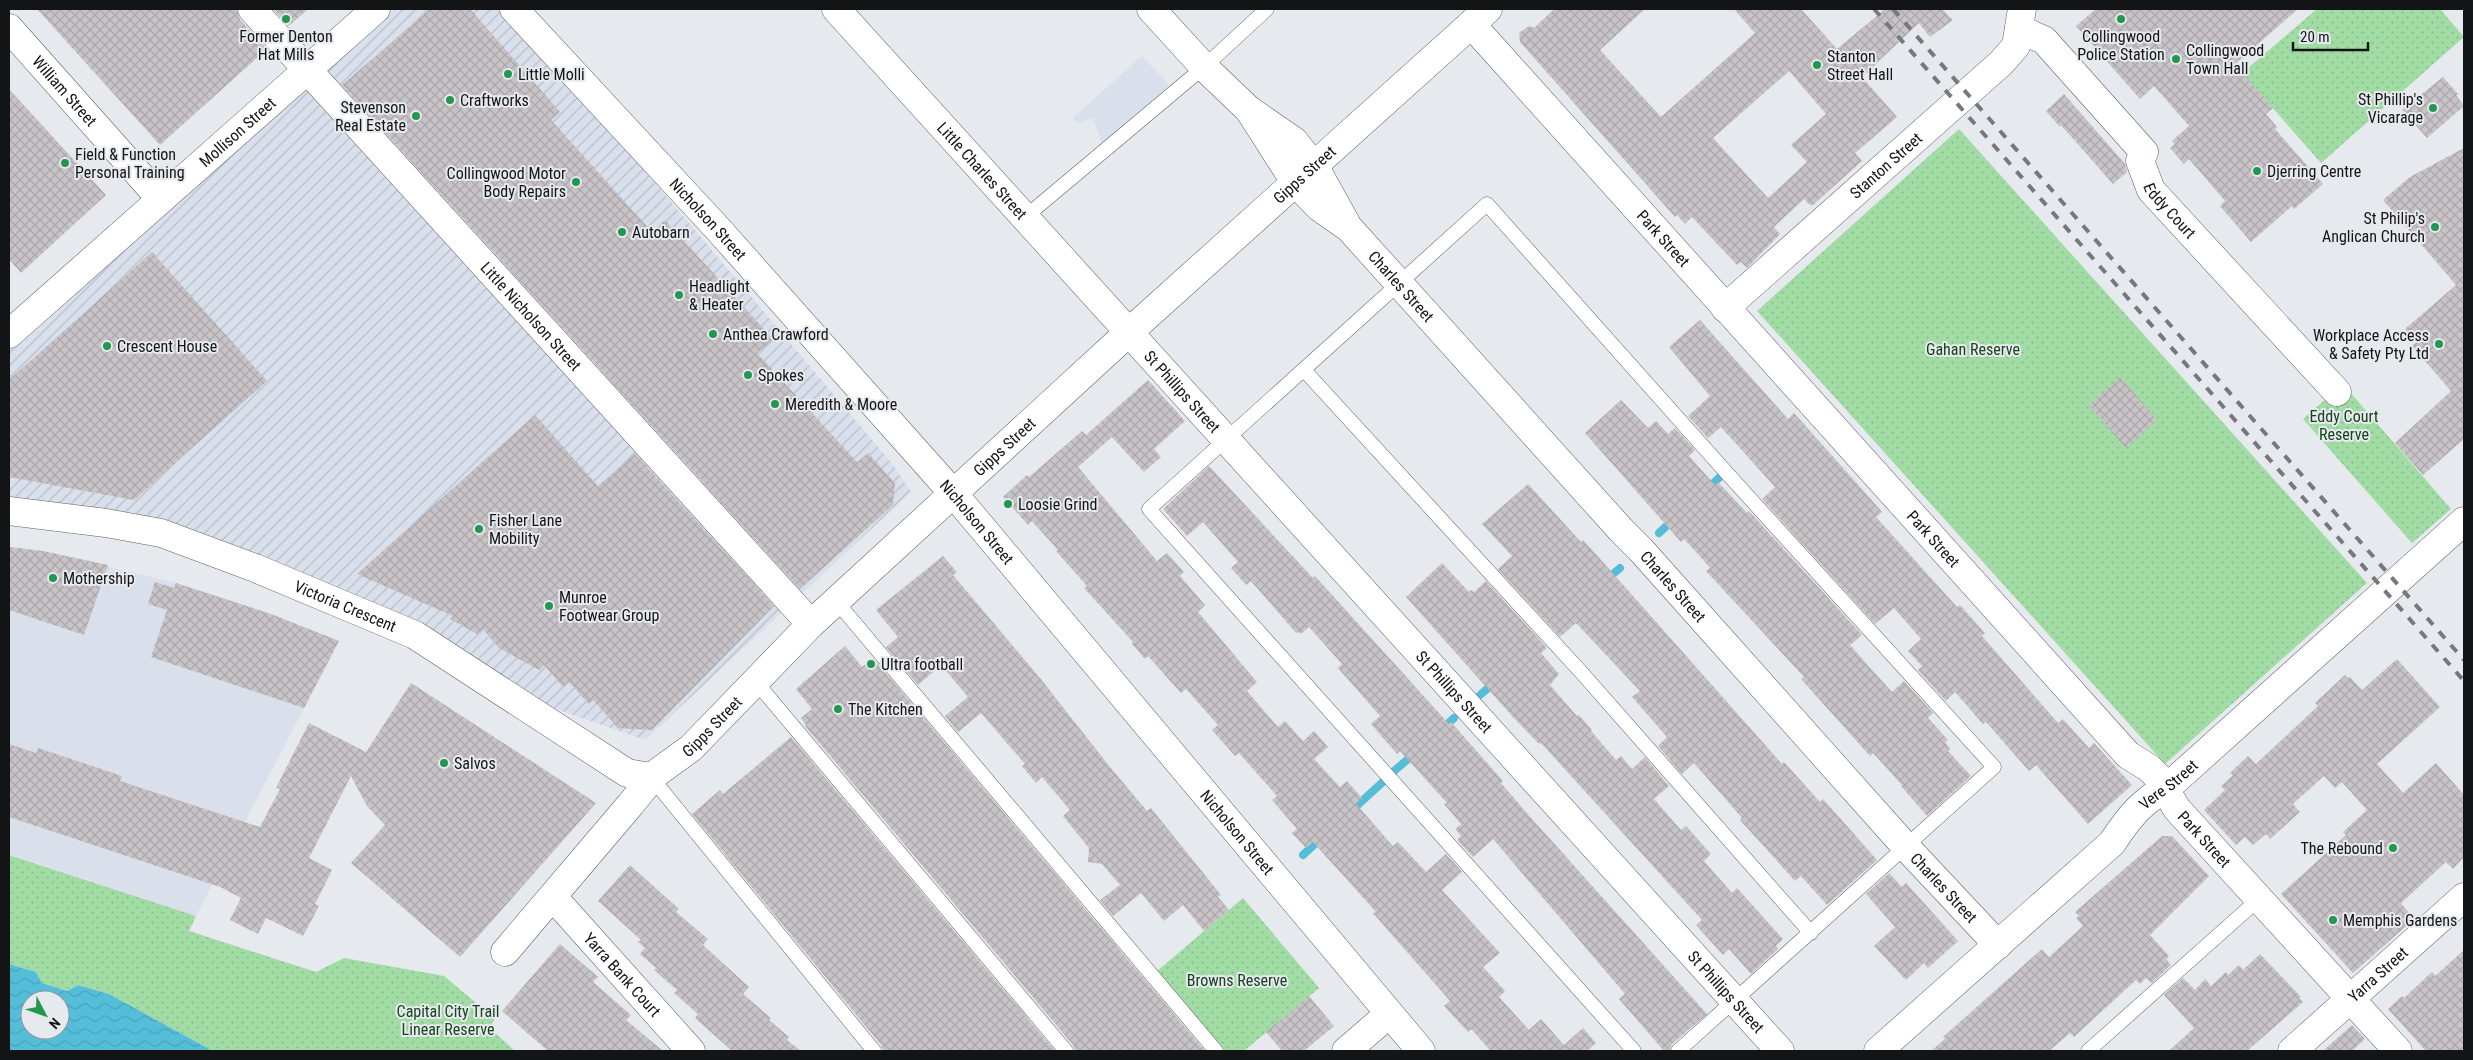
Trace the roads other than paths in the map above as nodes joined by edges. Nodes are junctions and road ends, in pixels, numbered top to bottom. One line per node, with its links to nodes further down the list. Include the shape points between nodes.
1 (252, 9): 11 (street, Little Nicholson Street)
2 (376, 9): 11 (street, Mollison Street)
3 (514, 9): 22 (street, Nicholson Street, via 718,229)
4 (836, 9): 14 (street, Little Charles Street)
5 (1151, 9): 10 (street, Charles Street)
6 (1267, 9): 10 (lane)
7 (1480, 16): 12 (street, Gipps Street); 16 (street, Park Street, via 1609,176)
8 (2021, 19): 16 (street, Stanton Street, via 2016,46 2001,63); 20 (street, Eddy Court, via 2044,40 2144,152 2140,162 2151,190)
9 (9, 28): 13 (street, William Street)
10 (1204, 67): 12 (street, Charles Street, via 1249,110 1294,141); 14 (lane)
11 (307, 70): 13 (street, Mollison Street); 26 (street, Little Nicholson Street)
12 (1304, 173): 15 (street, Charles Street); 17 (street, Gipps Street)
13 (160, 198): 18 (street, Mollison Street)
14 (1024, 218): 17 (street, Little Charles Street)
15 (1400, 284): 19 (lane); 30 (street, Charles Street); 30 (lane, via 1487,204 1994,767)
16 (1725, 308): 29 (street, Park Street, via 2128,755 2149,768)
17 (1128, 332): 21 (street, St Phillips Street); 22 (street, Gipps Street)
18 (9, 333)
19 (1304, 370): 21 (lane); 34 (lane, via 1581,672)
20 (2336, 392)
21 (1226, 438): 38 (street, St Phillips Street); 46 (lane, via 1149,509)
22 (953, 493): 25 (street, Gipps Street); 39 (street, Nicholson Street)
23 (9, 511): 28 (street, Victoria Crescent, via 161,533 264,572 414,635 627,773)
24 (2464, 520): 29 (street, Vere Street)
25 (836, 601): 26 (street, Gipps Street); 43 (lane)
26 (811, 624): 27 (street, Gipps Street)
27 (756, 682): 28 (street, Gipps Street, via 691,748); 42 (lane)
28 (650, 777): 31 (street, Gipps Street); 41 (lane)
29 (2164, 788): 33 (street, Park Street, via 2177,809); 35 (street, Vere Street, via 2132,813 2112,843)
30 (1906, 847): 34 (lane); 35 (street, Charles Street)
31 (553, 897): 36 (street, Gipps Street); 40 (street, Yarra Bank Court)
32 (2464, 897): 37 (street, Yarra Street)
33 (2259, 899): 37 (street, Park Street); 50 (lane)
34 (1811, 932): 38 (lane)
35 (1998, 945): 49 (street, Vere Street)
36 (505, 952)
37 (2350, 999): 51 (street, Yarra Street); 52 (street, Park Street)
38 (1734, 1002): 47 (lane); 48 (street, St Phillips Street)
39 (1389, 1014): 44 (street); 45 (street, Nicholson Street)
40 (691, 1051)
41 (874, 1051)
42 (1066, 1051)
43 (1216, 1051)
44 (1346, 1051)
45 (1421, 1051)
46 (1634, 1051)
47 (1678, 1051)
48 (1780, 1051)
49 (1878, 1051)
50 (2088, 1051)
51 (2292, 1051)
52 (2398, 1051)

